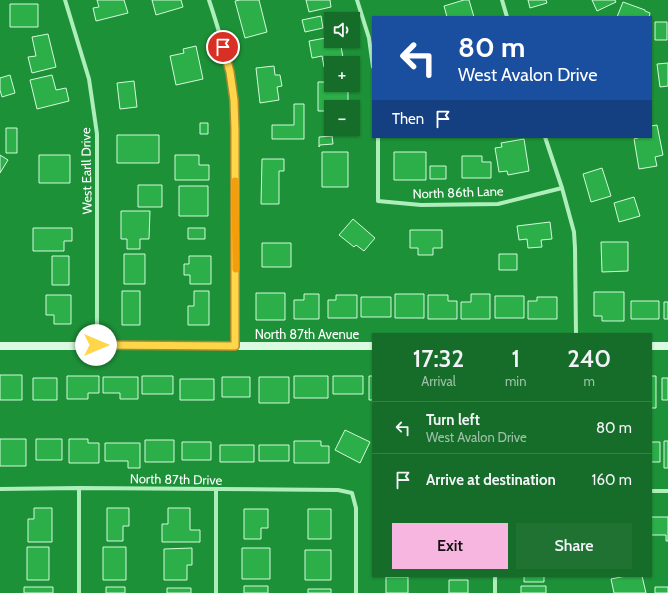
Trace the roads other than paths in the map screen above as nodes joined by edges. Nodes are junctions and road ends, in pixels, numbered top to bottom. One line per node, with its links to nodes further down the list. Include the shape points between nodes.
1 (65, 0): 11 (street, West Earll Drive, via 89,79 98,134)
2 (209, 0): 13 (street, via 230,72 234,100)
3 (358, 0): 6 (street, via 369,38)
4 (502, 0): 5 (street)
5 (507, 16)
6 (372, 60)
7 (378, 138): 9 (street, North 86th Lane, via 378,201 421,205 498,204)
8 (545, 138): 9 (street)
9 (562, 188): 10 (street, via 574,232)
10 (576, 333)
11 (96, 345): 12 (street, North 87th Avenue); 13 (street, North 87th Avenue)
12 (0, 346)
13 (235, 346): 14 (street, North 87th Avenue)
14 (372, 346)
15 (652, 346): 16 (street)
16 (668, 346)
17 (79, 488): 18 (street, North 87th Drive); 19 (street, North 87th Drive); 23 (street)
18 (0, 489)
19 (216, 490): 24 (street); 25 (street, North 87th Drive, via 338,490 352,493 356,508)
20 (652, 491): 21 (street)
21 (668, 491)
22 (495, 577): 26 (street)
23 (79, 593)
24 (216, 593)
25 (356, 593)
26 (495, 593)

